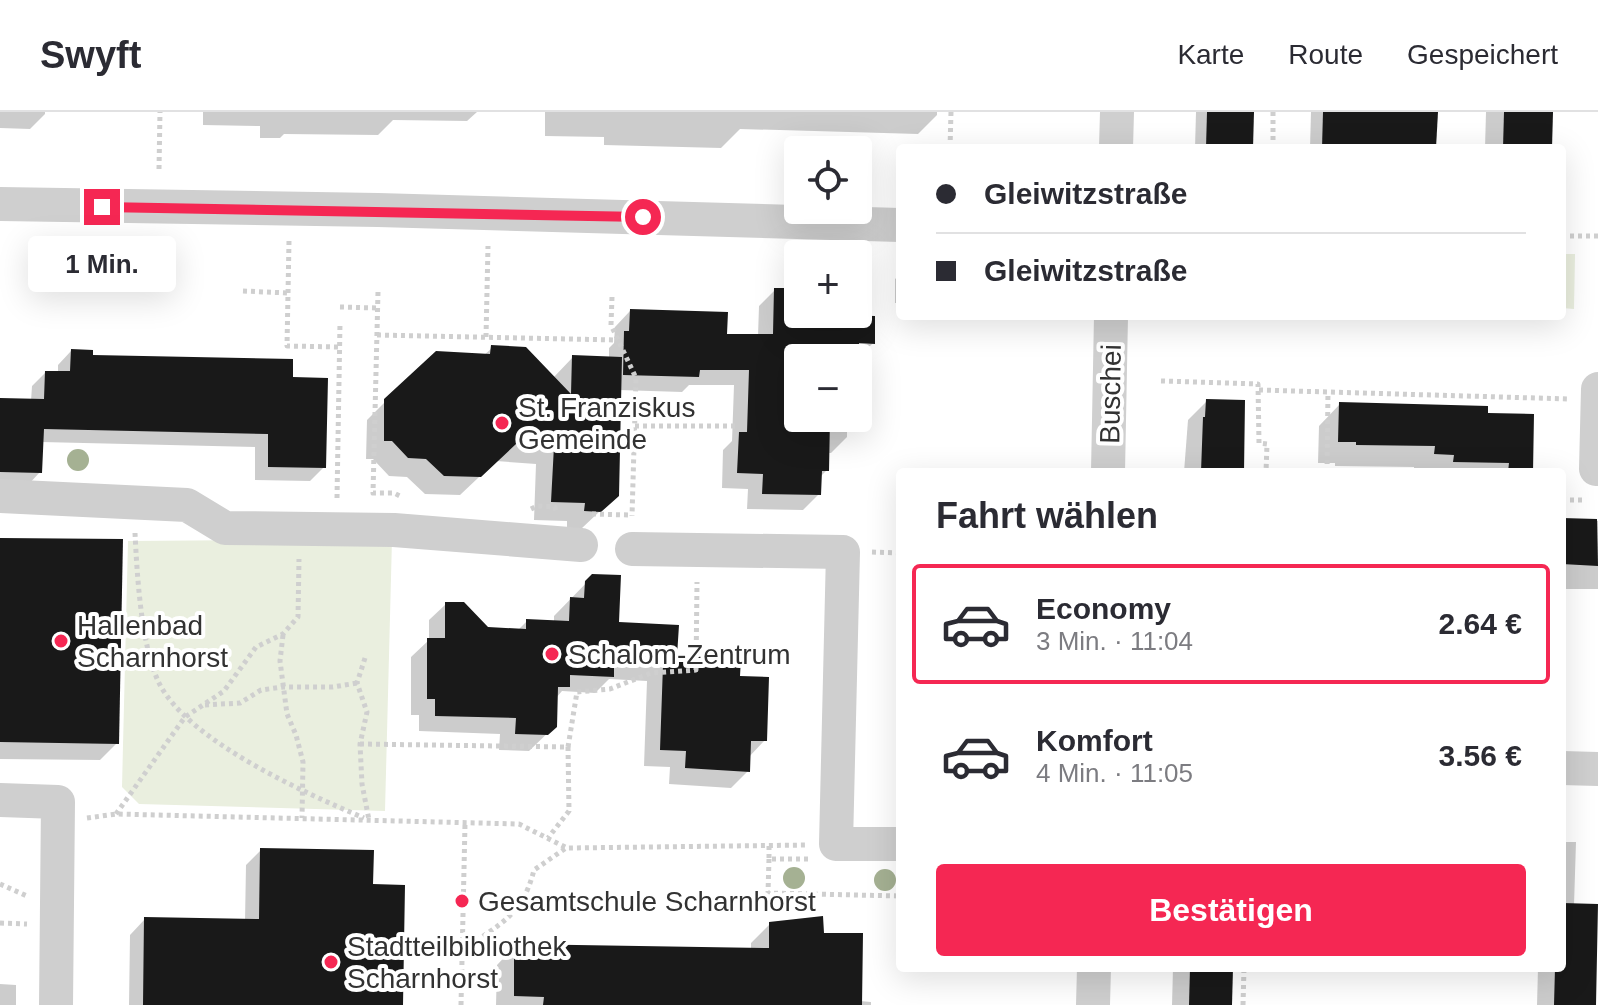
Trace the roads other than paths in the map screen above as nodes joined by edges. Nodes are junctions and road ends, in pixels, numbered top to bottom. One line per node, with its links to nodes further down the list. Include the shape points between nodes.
1 (1117, 112): 2 (street)
2 (1116, 144)
3 (0, 204): 4 (street)
4 (896, 225)
5 (1111, 320): 8 (street, Buschei)
6 (1598, 389): 7 (street)
7 (1598, 400): 9 (street)
8 (1108, 468)
9 (1597, 485)
10 (0, 496): 11 (street, via 187,505 225,528 394,530)
11 (581, 545)
12 (632, 549): 16 (street, via 843,552 836,844)
13 (1566, 768): 14 (street)
14 (1598, 769)
15 (0, 800): 18 (street, via 58,812)
16 (896, 844)
17 (1094, 972): 19 (street)
18 (56, 1005)
19 (1093, 1005)

